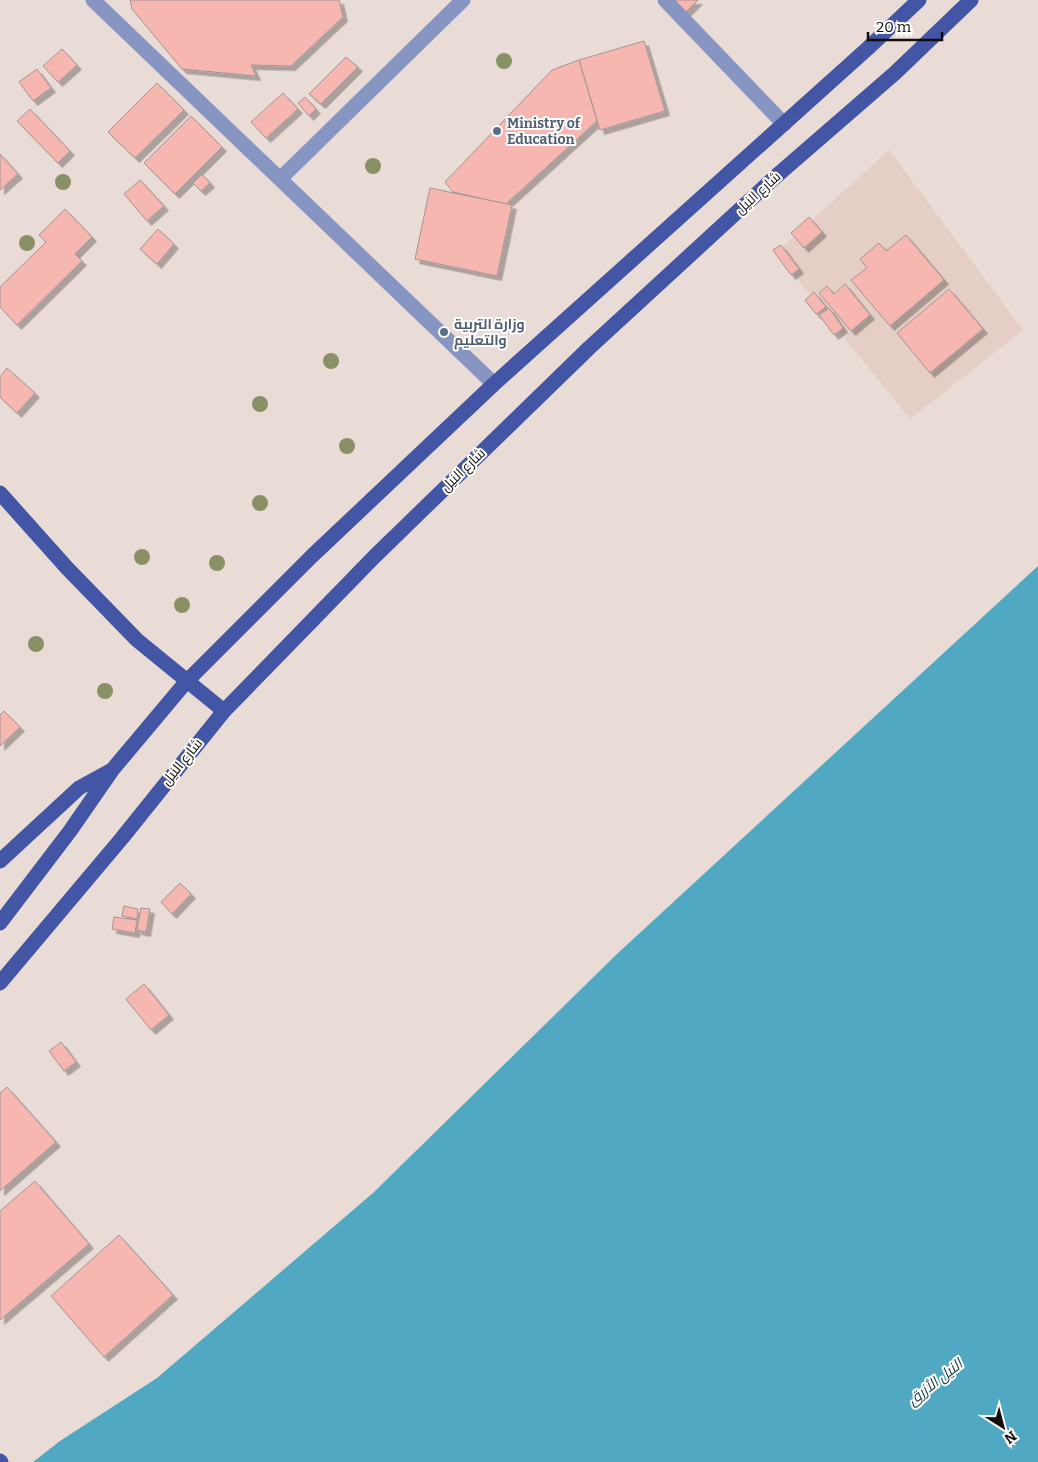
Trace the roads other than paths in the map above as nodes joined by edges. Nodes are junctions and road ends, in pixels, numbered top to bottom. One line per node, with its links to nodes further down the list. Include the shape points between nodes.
1 (93, 0): 7 (lane)
2 (463, 0): 7 (lane)
3 (665, 0): 6 (lane)
4 (919, 0): 6 (main road)
5 (971, 0): 11 (main road, شارع النيل, via 895,73 774,178 589,348 414,517)
6 (784, 124): 8 (main road)
7 (281, 178): 8 (lane)
8 (494, 384): 10 (main road, via 312,556)
9 (0, 493): 10 (main road, via 137,640)
10 (186, 682): 11 (main road); 12 (main road)
11 (224, 711): 15 (main road, شارع النيل)
12 (113, 769): 13 (main road, via 80,788); 14 (main road)
13 (0, 861)
14 (0, 923)
15 (0, 983)

